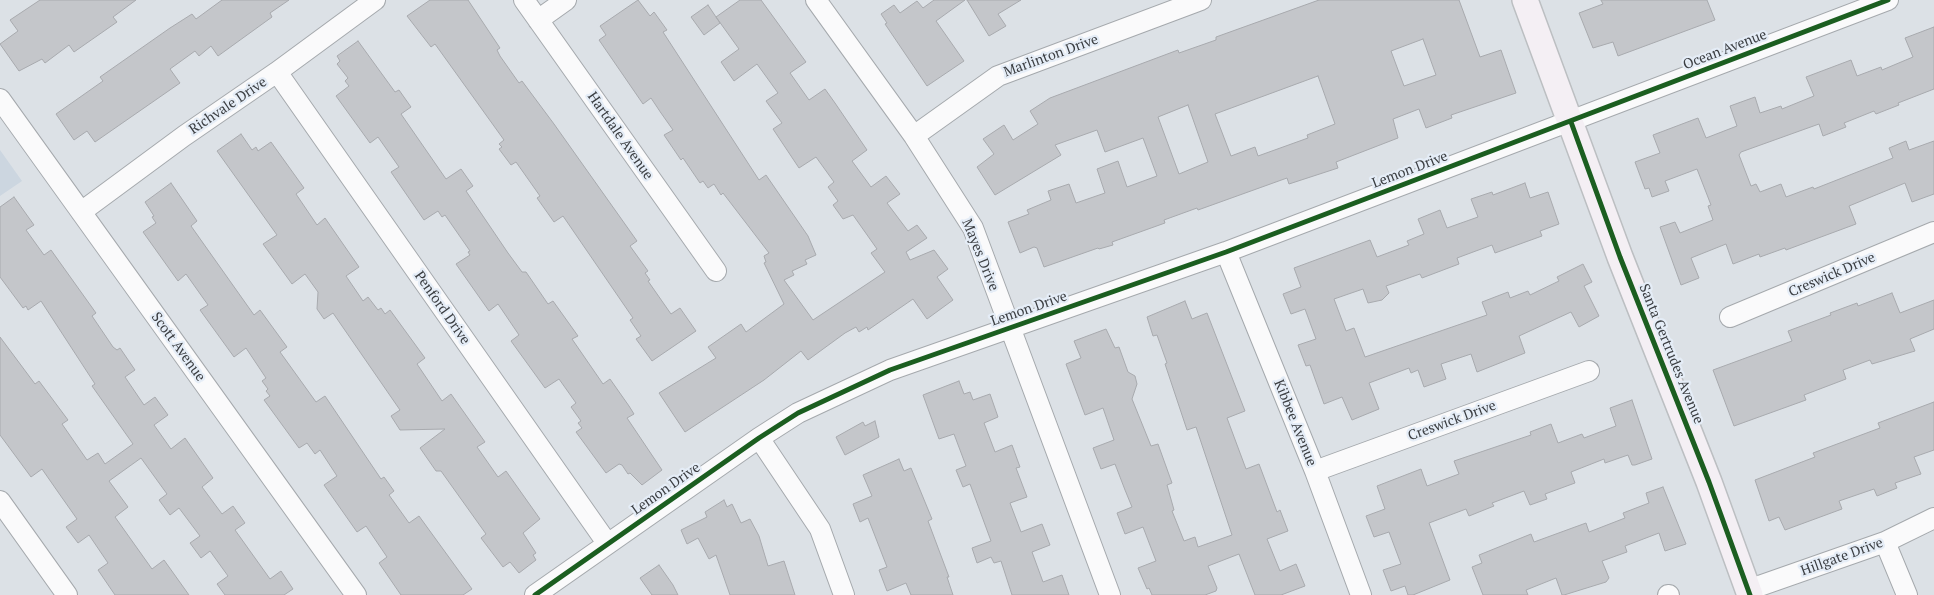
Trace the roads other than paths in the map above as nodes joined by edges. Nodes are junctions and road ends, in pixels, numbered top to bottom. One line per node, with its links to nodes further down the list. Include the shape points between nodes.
1 (375, 0): 9 (street, Richvale Drive)
2 (524, 0): 8 (street, Hartdale Avenue)
3 (566, 0): 8 (street)
4 (816, 0): 12 (street, Mayes Drive)
5 (1201, 0): 12 (street, Marlinton Drive, via 998,76)
6 (1525, 0): 11 (main road, Santa Gertrudes Avenue)
7 (1888, 0): 11 (street, Ocean Avenue)
8 (538, 20): 16 (street, Hartdale Avenue)
9 (277, 72): 13 (street, Richvale Drive); 25 (street, Penford Drive)
10 (0, 99): 13 (street, Scott Avenue)
11 (1571, 122): 15 (street, Lemon Drive); 26 (main road, Santa Gertrudes Avenue)
12 (914, 136): 18 (street, Mayes Drive, via 973,228)
13 (81, 212): 28 (street, Scott Avenue)
14 (1934, 232): 17 (street, Creswick Drive)
15 (1226, 252): 18 (street, Lemon Drive); 21 (street, Kibbee Avenue)
16 (716, 271)
17 (1730, 317)
18 (1009, 328): 20 (street, Lemon Drive, via 890,370 798,414); 31 (street, Mayes Drive)
19 (1589, 371): 21 (street, Creswick Drive)
20 (759, 438): 25 (street, Lemon Drive); 30 (street, via 820,529)
21 (1315, 471): 32 (street, Kibbee Avenue)
22 (0, 501): 27 (street)
23 (1934, 518): 24 (street, Hillgate Drive)
24 (1885, 542): 26 (street, Hillgate Drive); 33 (street)
25 (607, 543): 29 (street, Lemon Drive)
26 (1749, 592)
27 (67, 595)
28 (356, 595)
29 (535, 595)
30 (844, 595)
31 (1110, 595)
32 (1361, 595)
33 (1907, 595)

